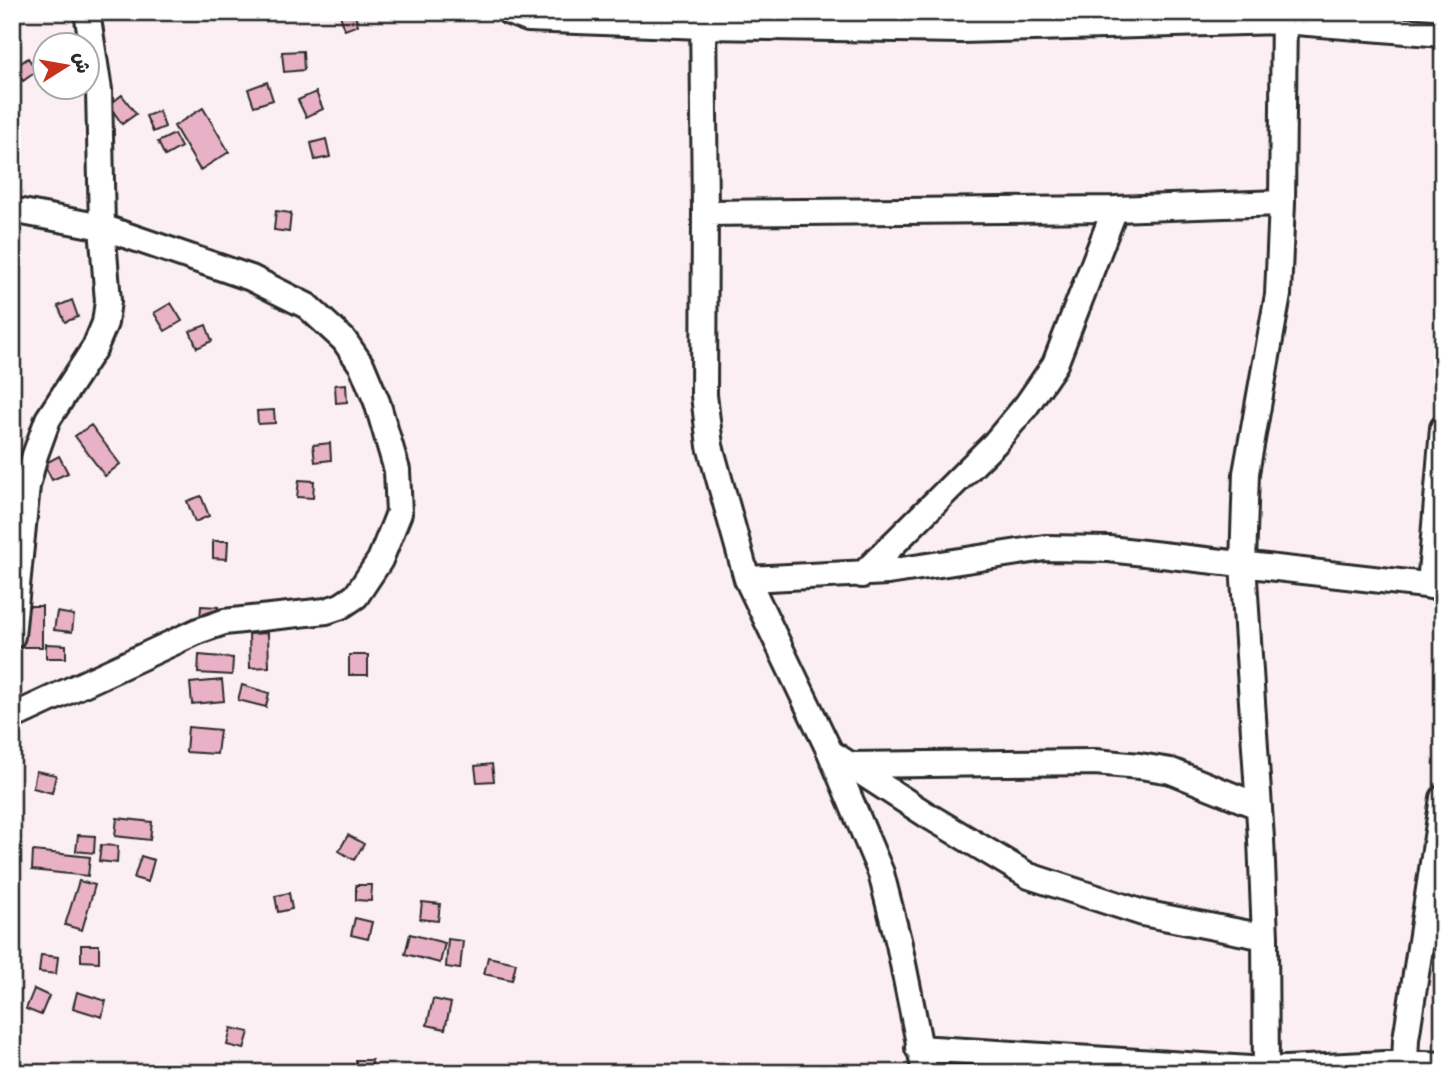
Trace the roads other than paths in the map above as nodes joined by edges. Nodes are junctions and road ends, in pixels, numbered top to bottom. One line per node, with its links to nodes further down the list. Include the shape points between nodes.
1 (88, 12): 10 (street, via 99,90)
2 (509, 12): 4 (street, via 528,19)
3 (1284, 17): 4 (street, via 961,30); 5 (street); 6 (street)
4 (702, 19): 9 (street)
5 (1443, 34)
6 (1282, 203): 7 (street); 13 (street, via 1274,326 1246,473)
7 (1115, 209): 9 (street); 14 (street, via 1055,364 1026,407)
8 (12, 211): 10 (street)
9 (705, 213): 15 (street, via 704,396 710,446)
10 (102, 227): 12 (street, via 108,301 105,323 48,419 27,486); 18 (street, via 251,278 307,306 344,340 362,366 377,402 397,470 399,513 380,560 356,596 341,606 224,622)
11 (1443, 428): 16 (street)
12 (16, 559): 17 (street)
13 (1243, 564): 14 (street, via 1110,549 1045,548); 16 (street); 21 (street)
14 (862, 575): 15 (street)
15 (747, 579): 19 (street)
16 (1436, 587)
17 (12, 636)
18 (12, 717)
19 (840, 759): 21 (street, via 1140,766 1171,771); 22 (street, via 1029,876 1143,913); 23 (street, via 881,873)
20 (1443, 798): 25 (street, via 1409,1014)
21 (1258, 806): 22 (street)
22 (1265, 937): 26 (street)
23 (918, 1048): 26 (street); 27 (street)
24 (1443, 1065): 25 (street)
25 (1407, 1068): 26 (street)
26 (1266, 1072)
27 (925, 1073)

